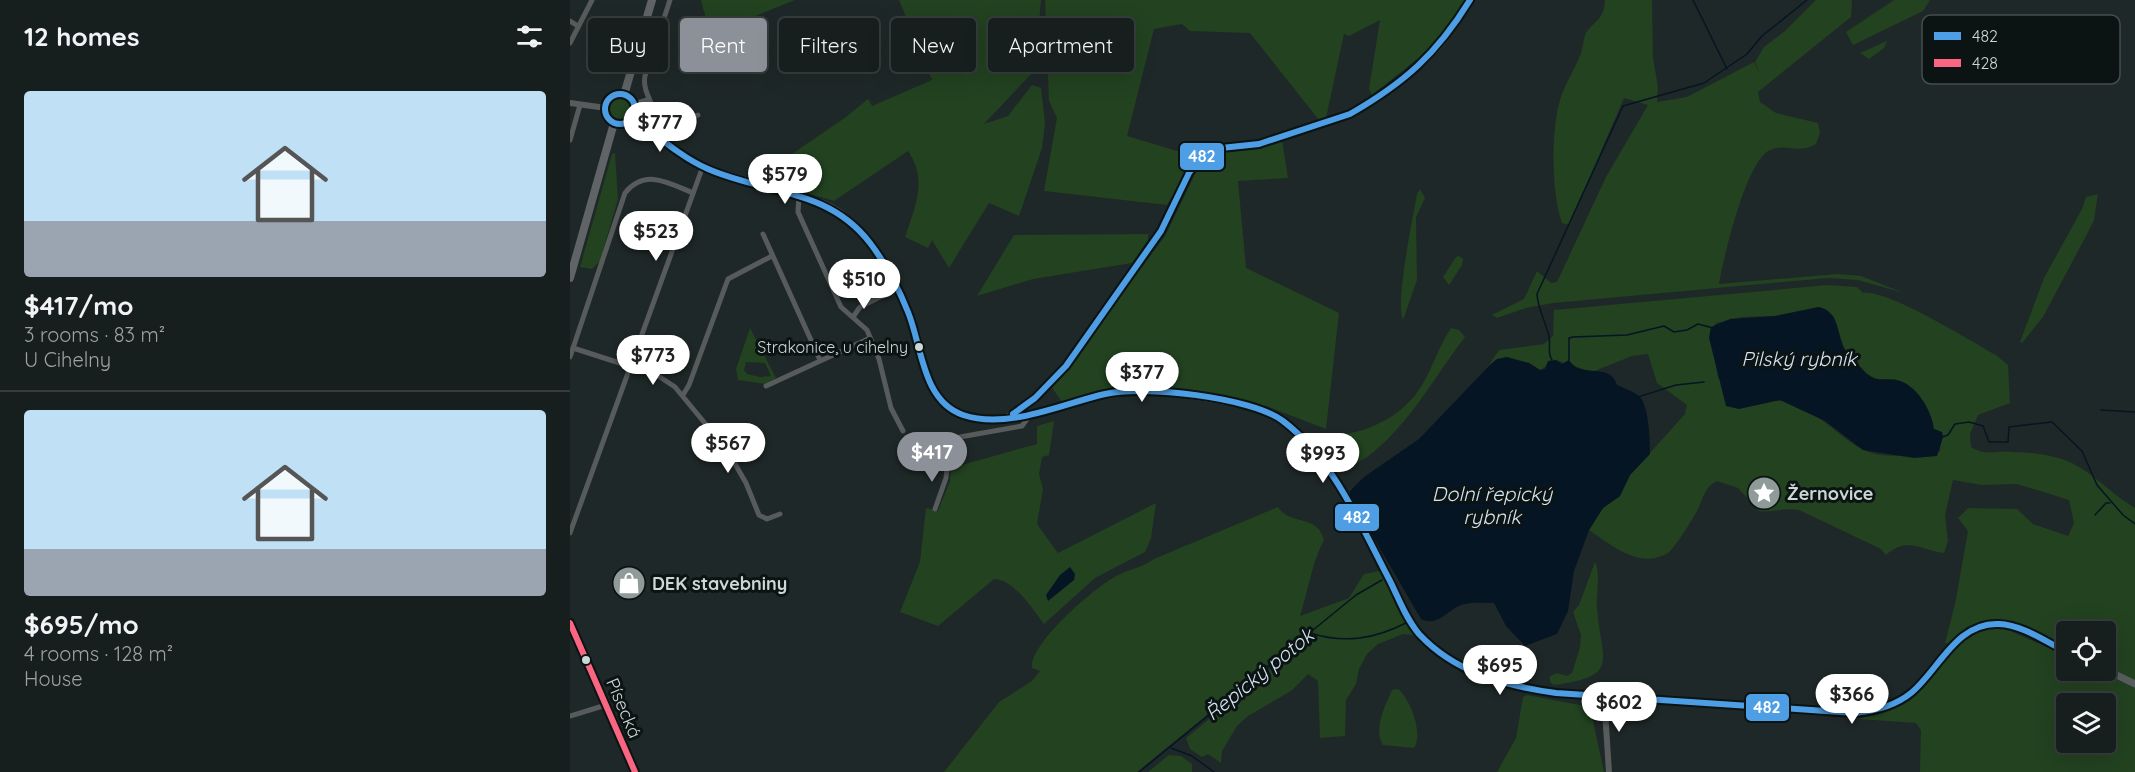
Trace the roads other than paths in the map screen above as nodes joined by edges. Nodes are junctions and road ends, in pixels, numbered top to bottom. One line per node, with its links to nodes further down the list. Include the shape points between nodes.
1 (592, 0): 6 (street)
2 (652, 0): 8 (main road)
3 (670, 0): 9 (street, via 645,76)
4 (1470, 0): 33 (street, via 1445,40 1425,61 1362,107 1259,144 1210,151 1198,159 1161,231 1066,366)
5 (570, 21): 6 (street)
6 (579, 26): 7 (street)
7 (570, 43)
8 (624, 95): 11 (main road); 13 (main road, via 612,97)
9 (649, 99): 11 (street); 14 (street, via 661,123 671,125)
10 (570, 103): 12 (street)
11 (634, 104): 15 (main road)
12 (580, 105): 13 (street); 17 (street)
13 (606, 108): 16 (main road)
14 (698, 115)
15 (633, 117): 16 (main road, via 627,123); 18 (main road)
16 (614, 123): 23 (main road)
17 (570, 140)
18 (703, 166): 19 (street); 20 (main road)
19 (693, 193): 27 (street, via 655,178 640,180 629,188); 30 (street)
20 (799, 196): 25 (street, via 798,212 842,307); 33 (main road, via 844,214 870,246 904,301 933,390 943,403 961,414 1002,418)
21 (763, 234): 22 (street)
22 (772, 256): 29 (street); 32 (street, via 728,279)
23 (570, 278)
24 (882, 296): 25 (street, via 860,307)
25 (853, 317): 26 (street, via 865,326)
26 (870, 338): 29 (street); 34 (street, via 891,408)
27 (573, 348): 28 (street); 30 (street)
28 (570, 357)
29 (820, 360): 31 (street)
30 (631, 366): 32 (street, via 663,378); 37 (street)
31 (766, 386)
32 (683, 395): 36 (street, via 727,450 759,515 767,519)
33 (1024, 413): 35 (street, via 1027,423 1022,426 960,437 948,460); 42 (main road, via 1128,390 1260,409 1285,422 1329,471 1407,614 1419,633 1442,655 1513,687)
34 (903, 431)
35 (935, 509)
36 (780, 514)
37 (570, 533)
38 (570, 623): 43 (main road, Písecká)
39 (2056, 647): 42 (main road, via 2002,624 1982,625 1953,646 1911,693 1886,707 1855,713)
40 (2116, 675): 41 (main road)
41 (2135, 684)
42 (1604, 695): 46 (street)
43 (603, 706): 44 (street, Písecká); 45 (main road, Písecká)
44 (570, 716)
45 (635, 772)
46 (1609, 772)

